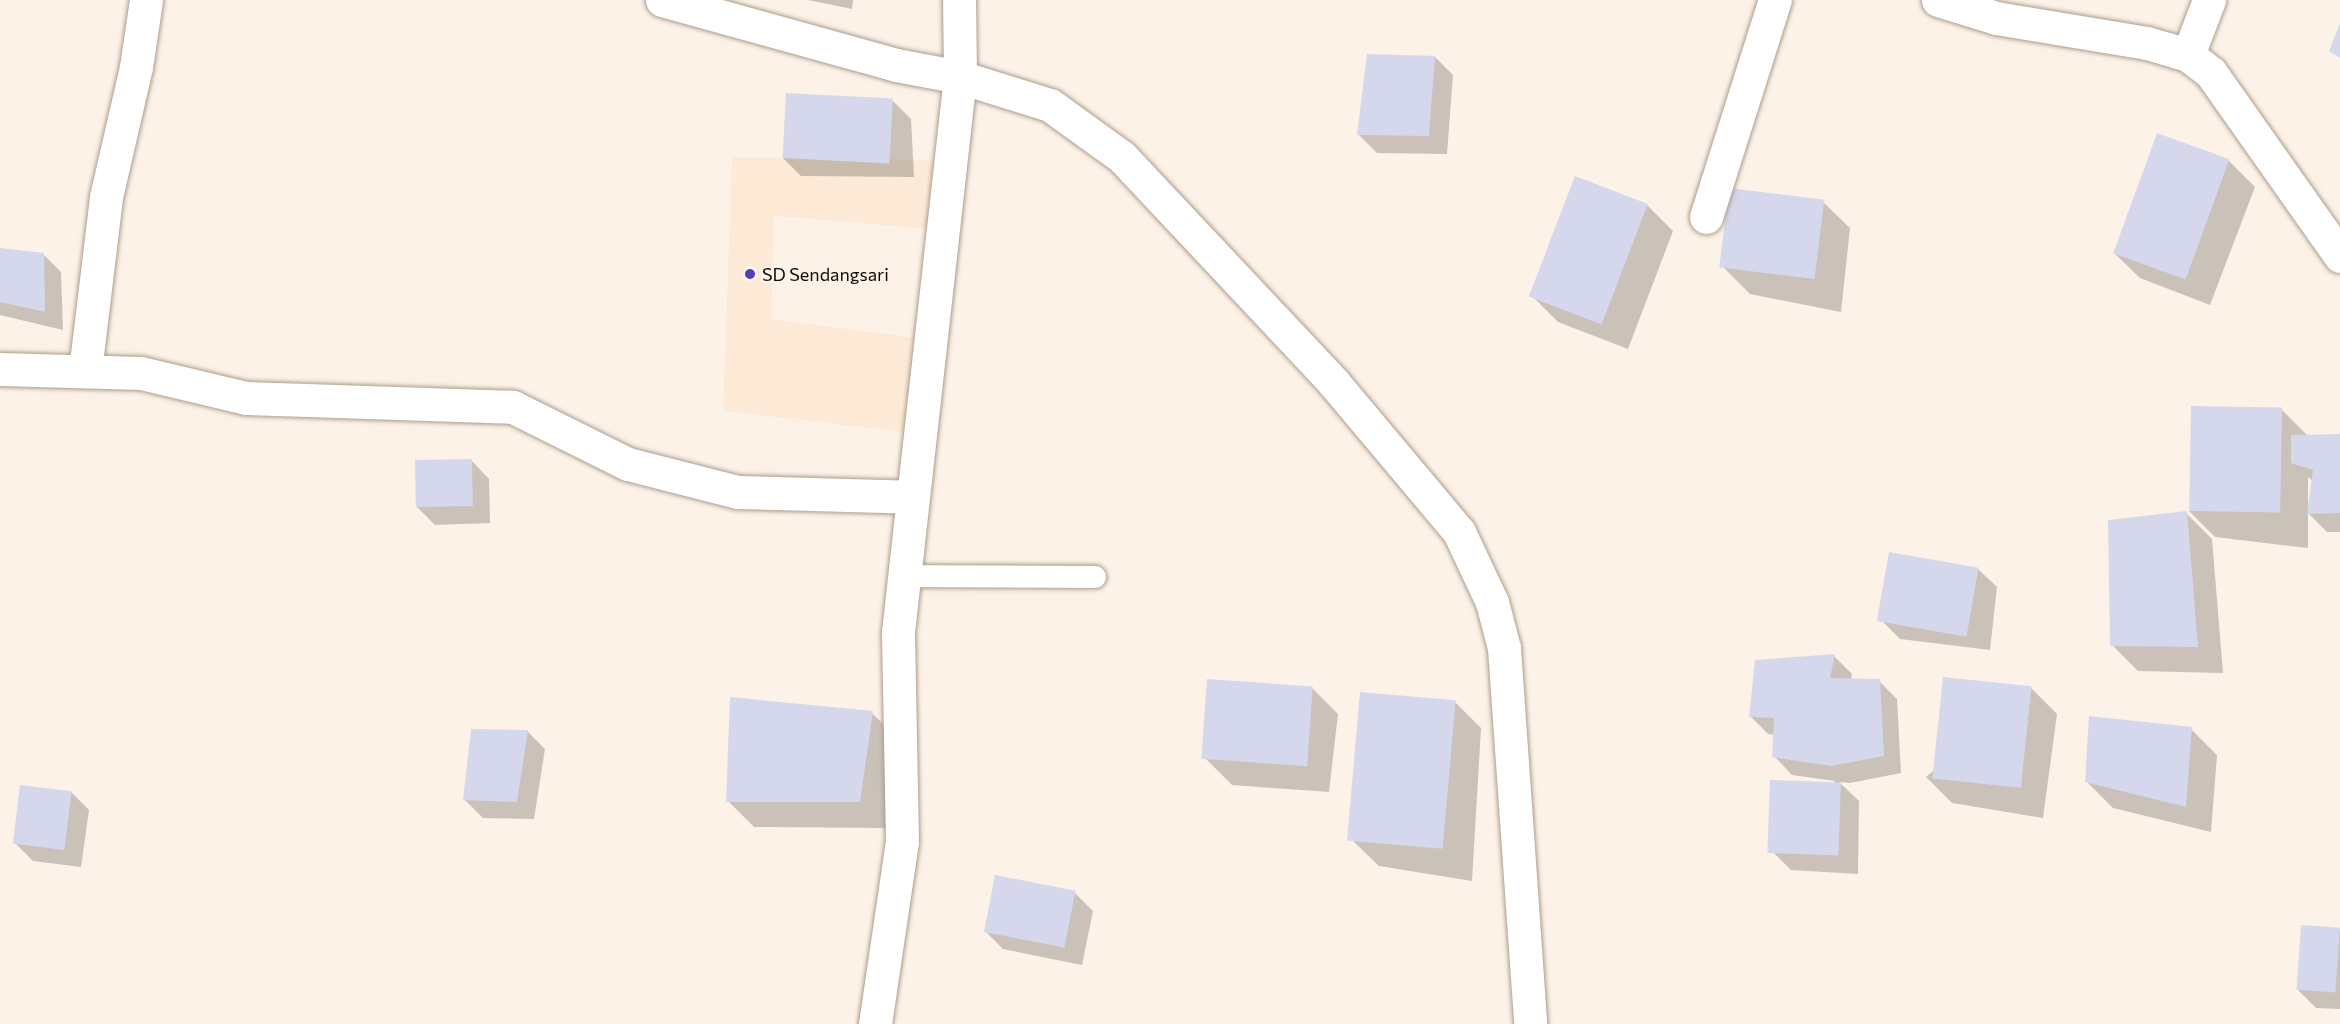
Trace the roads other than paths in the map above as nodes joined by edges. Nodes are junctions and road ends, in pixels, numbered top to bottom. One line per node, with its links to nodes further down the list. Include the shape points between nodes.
1 (146, 0): 12 (street, via 136,67 106,197)
2 (662, 0): 8 (street, via 896,65)
3 (959, 0): 8 (street)
4 (1775, 0): 9 (street)
5 (1938, 0): 7 (street, via 1996,18 2147,43)
6 (2209, 0): 7 (street)
7 (2188, 55): 10 (street, via 2211,73)
8 (960, 76): 13 (street); 17 (street, via 1050,105 1122,156 1334,383 1459,532 1492,602 1504,648)
9 (1706, 217)
10 (2340, 256)
11 (0, 369): 12 (street)
12 (85, 371): 13 (street, via 141,373 246,398 513,407 628,464 738,492)
13 (912, 497): 14 (street)
14 (904, 576): 15 (lane); 16 (street, via 898,632 902,843)
15 (1095, 577)
16 (875, 1024)
17 (1530, 1024)

